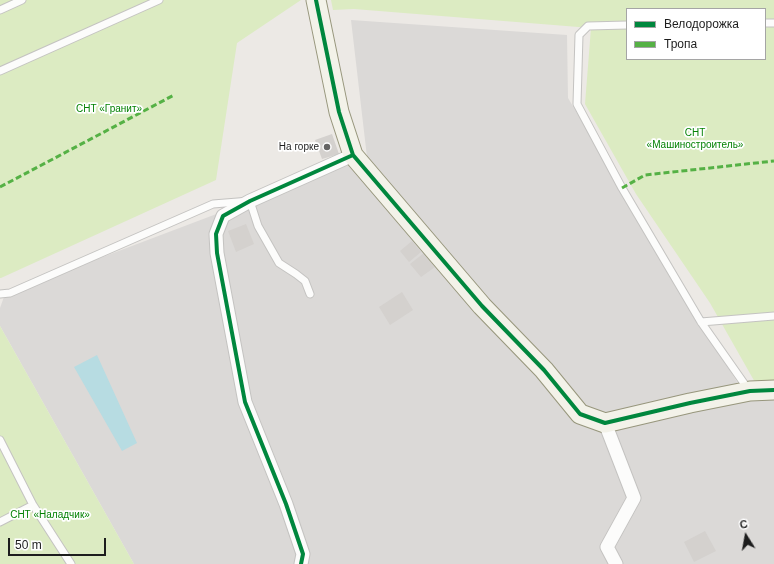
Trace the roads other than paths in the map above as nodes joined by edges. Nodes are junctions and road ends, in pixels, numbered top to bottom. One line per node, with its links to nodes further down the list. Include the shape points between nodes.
1 (22, 0): 4 (lane)
2 (159, 0): 6 (lane)
3 (316, 0): 7 (street, via 339,112)
4 (0, 10)
5 (626, 25): 12 (lane, via 588,26 579,35 577,104 622,188)
6 (0, 71)
7 (353, 155): 8 (street); 15 (street, via 482,306 544,370 580,414)
8 (250, 200): 9 (lane, via 213,204 10,293); 10 (lane, via 258,226 279,263 305,281); 20 (street, via 223,216 216,234 217,253 245,402 286,504 303,554)
9 (0, 294)
10 (310, 294)
11 (774, 316): 12 (lane)
12 (701, 322): 14 (lane)
13 (774, 390): 14 (street)
14 (750, 391): 15 (street)
15 (605, 423): 21 (street, via 634,498 607,547)
16 (0, 440): 17 (lane)
17 (33, 505): 18 (lane); 19 (lane)
18 (0, 522)
19 (71, 564)
20 (301, 564)
21 (616, 564)

